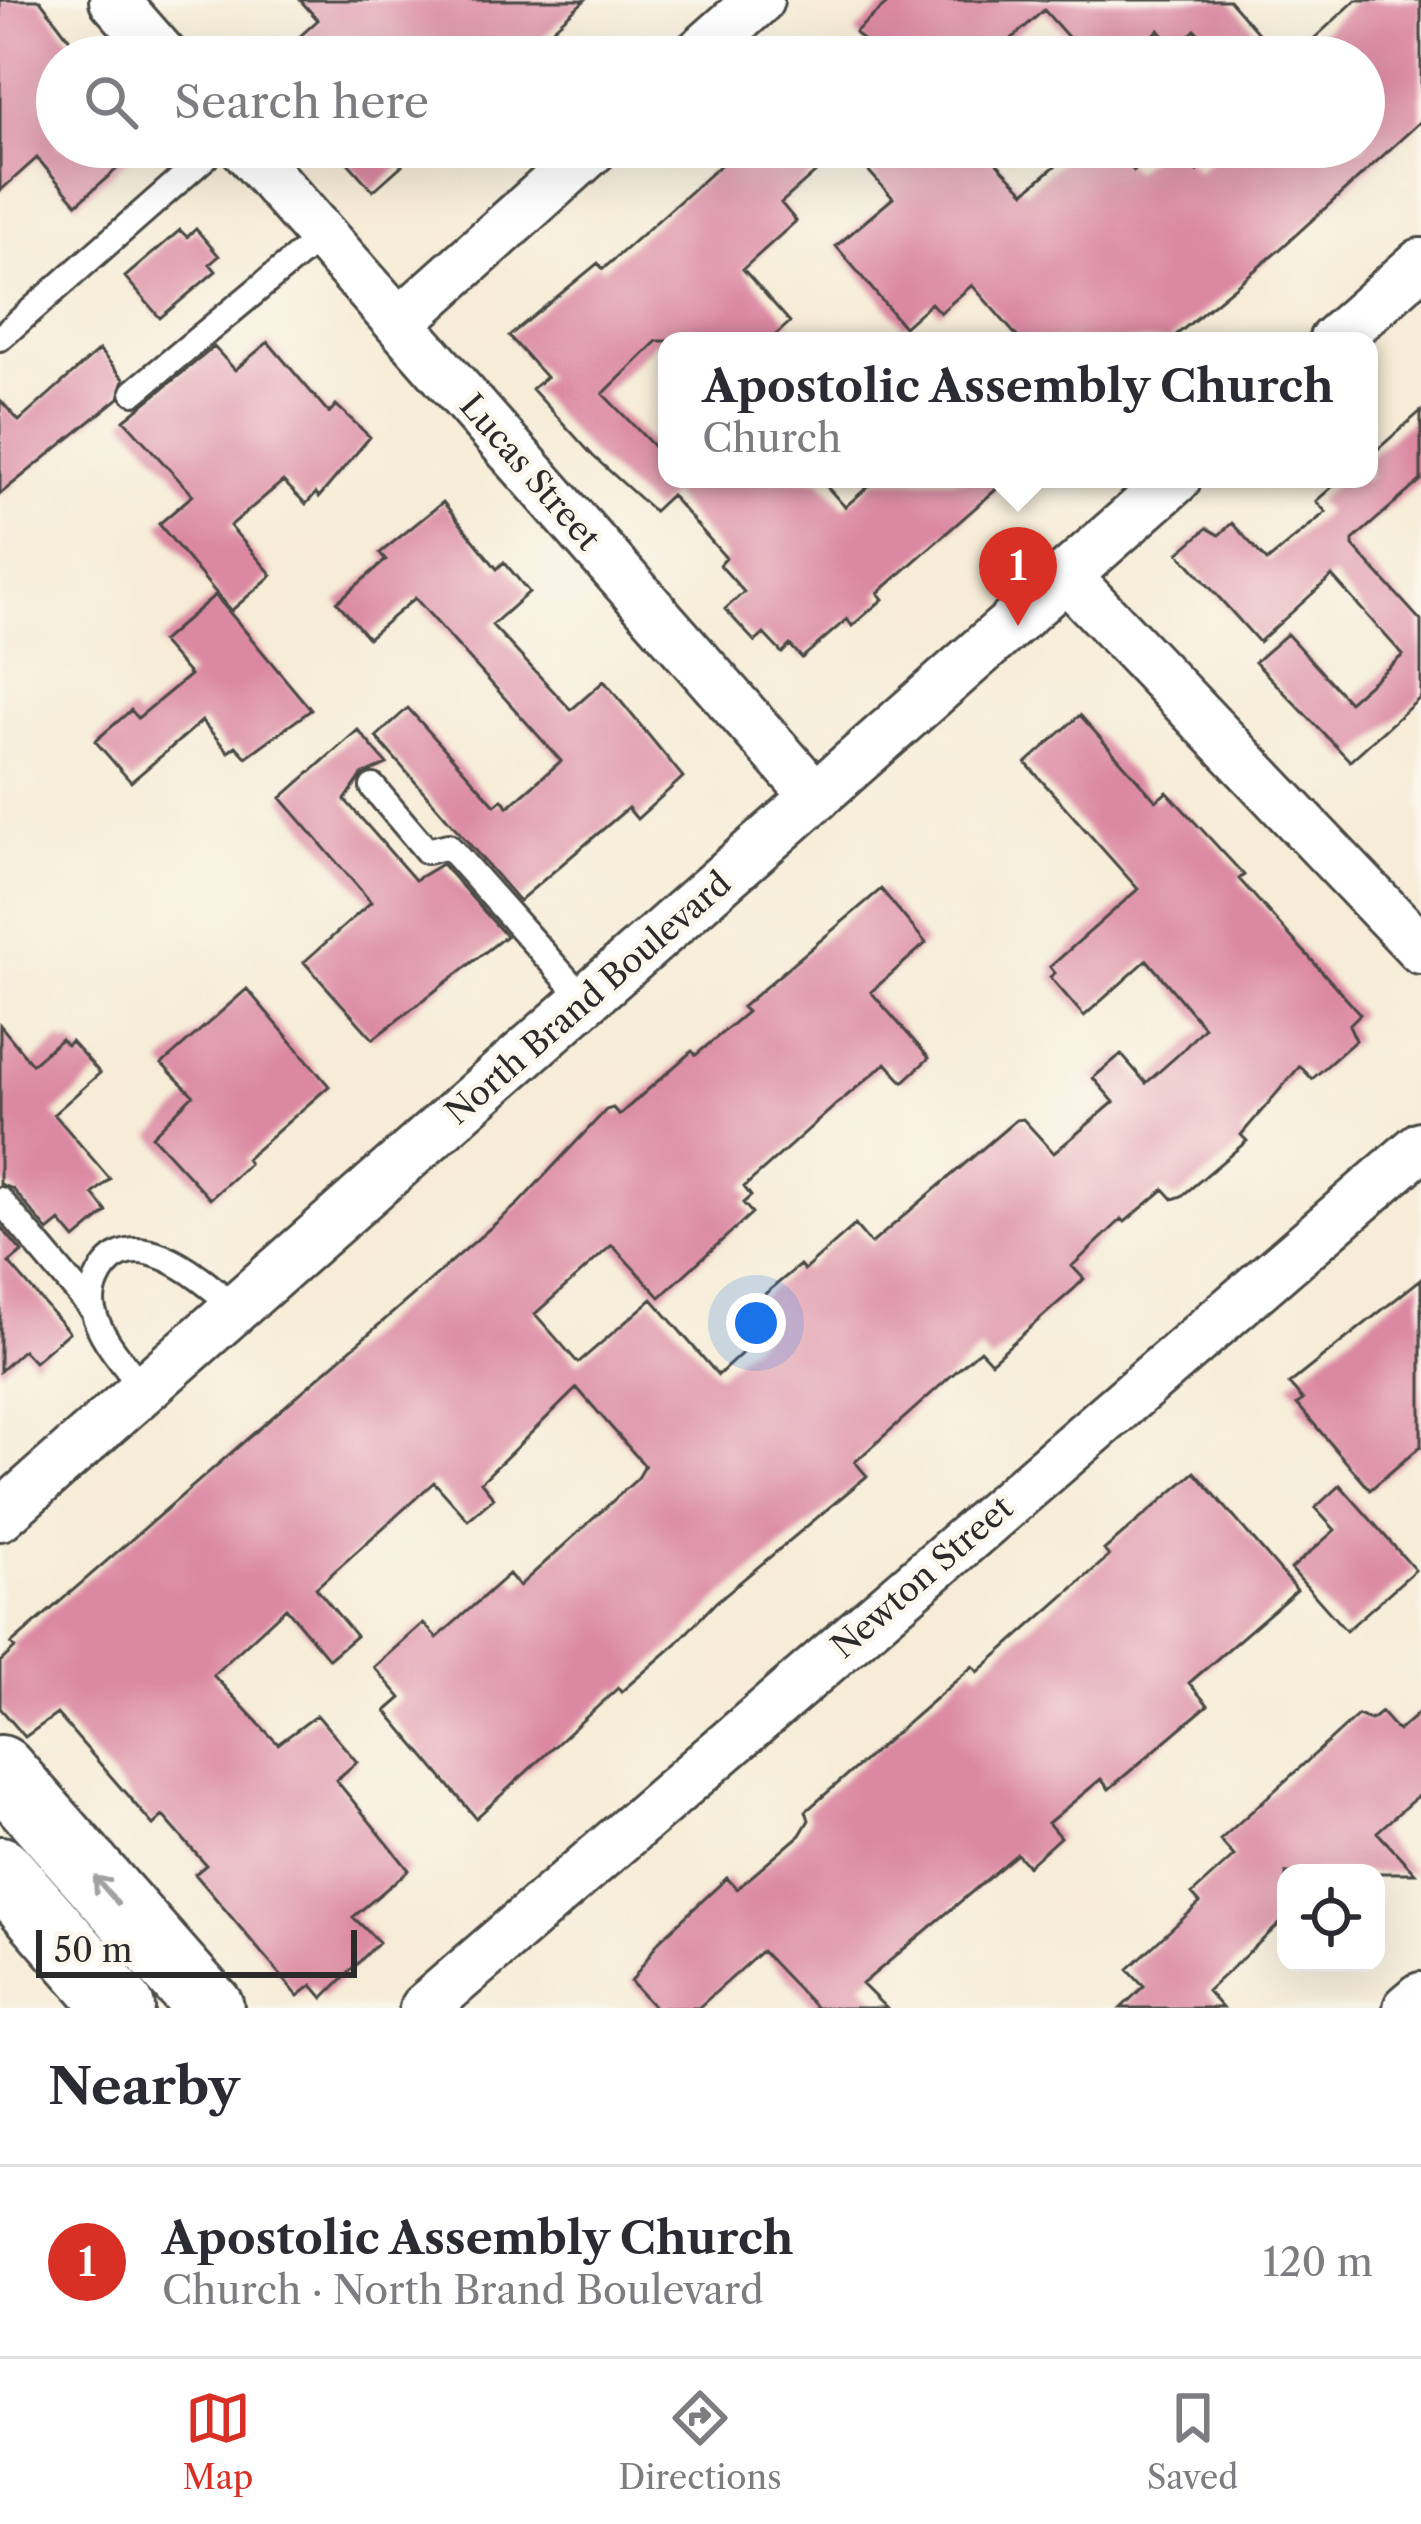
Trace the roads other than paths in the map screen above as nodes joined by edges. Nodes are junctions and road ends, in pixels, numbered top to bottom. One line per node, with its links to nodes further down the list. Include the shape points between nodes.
1 (114, 0): 3 (street)
2 (759, 0): 4 (street)
3 (146, 36)
4 (719, 36)
5 (194, 168): 12 (lane)
6 (262, 168): 8 (street, Lucas Street)
7 (572, 168): 10 (street)
8 (322, 236): 10 (street, Lucas Street); 13 (lane)
9 (1421, 263): 11 (street)
10 (399, 323): 17 (street, Lucas Street)
11 (1343, 332)
12 (0, 338)
13 (134, 392)
14 (1166, 488): 15 (street, North Brand Boulevard)
15 (1066, 576): 17 (street, North Brand Boulevard); 18 (street)
16 (374, 787): 19 (lane, via 427,851 448,846)
17 (816, 796): 19 (street, North Brand Boulevard)
18 (1421, 949)
19 (586, 1000): 22 (street, North Brand Boulevard)
20 (1421, 1146): 31 (street, Newton Street)
21 (0, 1200): 23 (lane)
22 (236, 1308): 23 (lane, via 193,1271 151,1253 105,1266); 24 (street, North Brand Boulevard)
23 (92, 1309): 24 (lane)
24 (143, 1389): 25 (street, North Brand Boulevard)
25 (0, 1516)
26 (0, 1769): 30 (main road, one-way to 26)
27 (0, 1870): 29 (main road)
28 (1421, 1997): 32 (street)
29 (121, 2008)
30 (210, 2008)
31 (424, 2008)
32 (1408, 2008)

